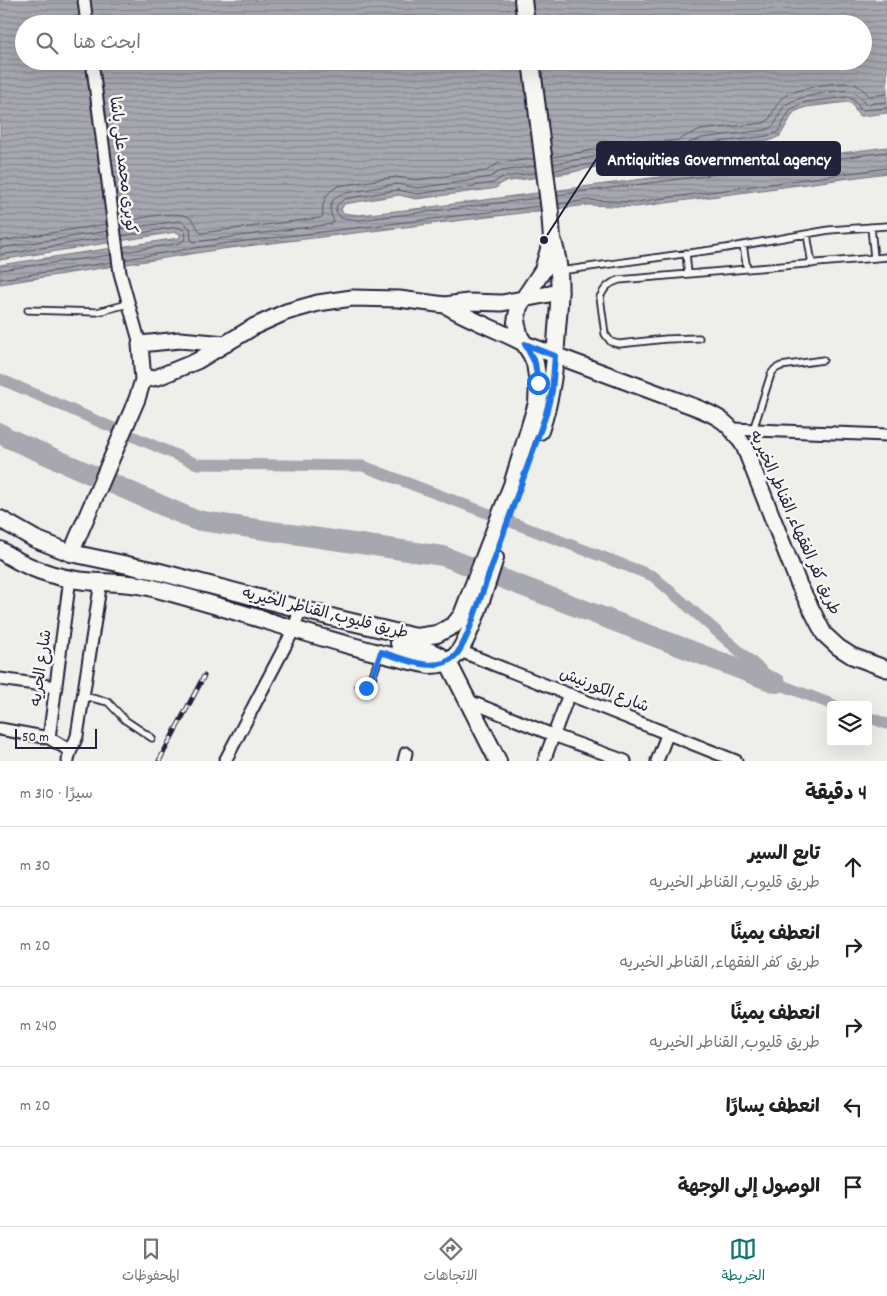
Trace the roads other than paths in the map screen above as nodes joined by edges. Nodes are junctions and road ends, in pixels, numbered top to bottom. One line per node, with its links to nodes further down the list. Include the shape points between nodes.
1 (84, 0): 3 (street)
2 (523, 0): 4 (main road)
3 (86, 15)
4 (525, 15)
5 (93, 70): 21 (street, كوبرى محمد على باشا, via 120,273)
6 (532, 70): 10 (main road, طريق قليوب, القناطر الخيريه)
7 (887, 226): 8 (lane)
8 (871, 227): 9 (lane); 14 (lane)
9 (807, 234): 11 (lane); 15 (lane)
10 (552, 239): 17 (main road, طريق قليوب, القناطر الخيريه); 20 (main road, طريق قليوب, القناطر الخيريه, via 543,270)
11 (743, 245): 12 (lane); 16 (lane)
12 (686, 253): 17 (lane); 18 (lane)
13 (887, 257): 14 (lane)
14 (874, 258): 15 (lane)
15 (812, 264): 16 (lane)
16 (747, 269): 18 (lane)
17 (560, 271): 19 (main road, طريق قليوب, القناطر الخيريه)
18 (688, 274): 24 (lane, via 608,284 600,297 601,311 606,337 615,344)
19 (560, 292): 20 (street, طريق كفر الفقهاء, القناطر الخيريه); 28 (main road, طريق قليوب, القناطر الخيريه)
20 (524, 299): 22 (street, طريق كفر الفقهاء, القناطر الخيريه); 27 (main road, طريق قليوب, القناطر الخيريه, via 516,322)
21 (128, 304): 23 (lane, via 97,312); 25 (street)
22 (445, 305): 26 (street, طريق كفر الفقهاء, القناطر الخيريه, via 399,298 352,298 318,303 278,315); 27 (street, طريق كفر الفقهاء, القناطر الخيريه)
23 (28, 310)
24 (699, 338)
25 (140, 344): 26 (street, via 180,340); 30 (street)
26 (226, 344): 30 (street, طريق كفر الفقهاء, القناطر الخيريه, via 197,361)
27 (525, 344): 28 (street, طريق كفر الفقهاء, القناطر الخيريه); 34 (main road, طريق قليوب, القناطر الخيريه, via 535,363 538,393)
28 (555, 356): 31 (street, طريق كفر الفقهاء, القناطر الخيريه, via 709,412); 34 (main road, طريق قليوب, القناطر الخيريه, via 550,400)
29 (823, 360): 32 (lane, via 775,369)
30 (142, 380): 37 (street, via 137,399)
31 (733, 429): 32 (street); 45 (street, طريق كفر الفقهاء, القناطر الخيريه, via 744,446 799,585 824,634 852,656)
32 (753, 430): 33 (street)
33 (887, 435)
34 (516, 487): 41 (main road, طريق قليوب, القناطر الخيريه, via 462,615 446,630 417,636); 44 (main road, طريق قليوب, القناطر الخيريه, via 468,633)
35 (0, 519): 37 (main road, طريق قليوب, القناطر الخيريه, via 35,539)
36 (0, 550): 38 (main road, طريق قليوب, القناطر الخيريه, via 36,569)
37 (71, 553): 40 (main road, طريق قليوب, القناطر الخيريه)
38 (70, 578): 39 (main road, طريق قليوب, القناطر الخيريه); 48 (street, شارع الحريه)
39 (101, 581): 42 (main road, طريق قليوب, القناطر الخيريه, via 152,588); 50 (street)
40 (300, 609): 41 (main road, طريق قليوب, القناطر الخيريه); 42 (street)
41 (335, 618): 44 (main road, via 347,629)
42 (294, 629): 43 (main road, طريق قليوب, القناطر الخيريه); 58 (street)
43 (381, 652): 44 (main road, طريق قليوب, القناطر الخيريه, via 429,665); 47 (lane, via 370,684 366,688)
44 (454, 656): 49 (street, شارع الكورنيش); 51 (main road)
45 (887, 669)
46 (0, 679): 48 (street)
47 (359, 685)
48 (56, 687): 55 (street, شارع الحريه)
49 (568, 694): 53 (street); 54 (street, شارع الكورنيش)
50 (83, 696): 56 (lane, via 108,702 125,720); 57 (street, via 77,736)
51 (469, 701): 53 (street); 59 (main road)
52 (0, 729): 55 (street)
53 (553, 735): 60 (street); 61 (street)
54 (667, 735): 62 (street); 63 (street, شارع الكورنيش)
55 (48, 738): 57 (street)
56 (152, 738)
57 (68, 756)
58 (225, 761)
59 (498, 761)
60 (544, 761)
61 (625, 761)
62 (657, 761)
63 (736, 761)

